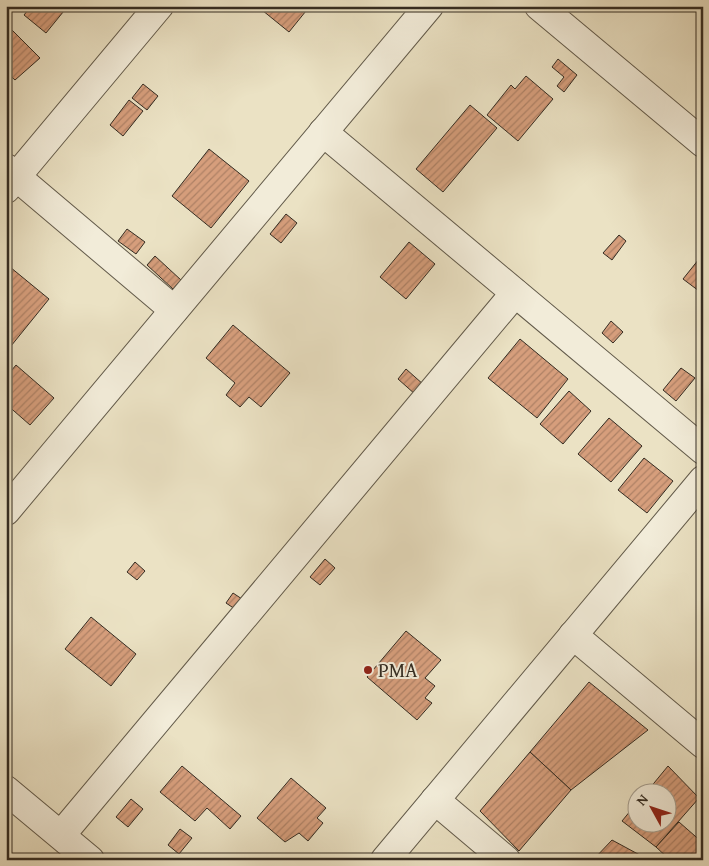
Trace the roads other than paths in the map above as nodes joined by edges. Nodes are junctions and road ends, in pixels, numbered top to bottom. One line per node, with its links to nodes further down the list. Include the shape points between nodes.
1 (159, 6): 6 (street)
2 (429, 6): 4 (street)
3 (539, 6): 5 (street)
4 (323, 132): 7 (street); 8 (street)
5 (703, 143)
6 (10, 178): 8 (street)
7 (515, 293): 9 (street); 16 (street)
8 (174, 310): 11 (street)
9 (703, 450)
10 (703, 480): 12 (street)
11 (6, 511)
12 (573, 635): 13 (street); 15 (street)
13 (703, 744)
14 (6, 790): 16 (street)
15 (435, 800): 18 (street); 19 (street)
16 (61, 835): 17 (street)
17 (90, 860)
18 (385, 860)
19 (506, 860)

